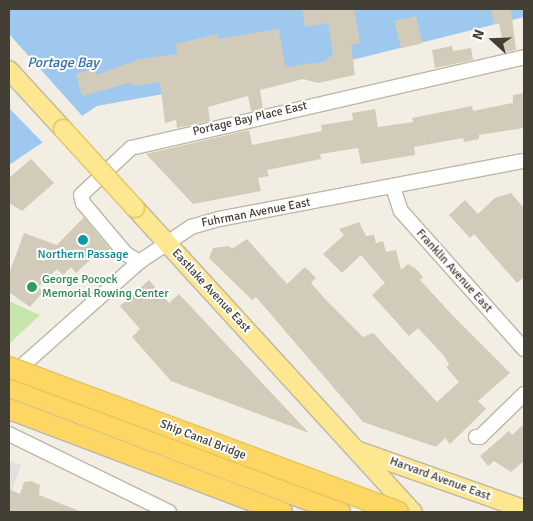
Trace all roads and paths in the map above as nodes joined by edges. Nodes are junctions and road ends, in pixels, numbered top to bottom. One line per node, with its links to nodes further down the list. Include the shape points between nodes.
1 (524, 57): 6 (street, Portage Bay Place East, via 131,148 81,195 83,204 126,254)
2 (9, 70): 5 (main road, Eastlake Avenue East, bridge)
3 (524, 162): 4 (street, Fuhrman Avenue East)
4 (393, 188): 5 (street, Fuhrman Avenue East, via 219,218); 7 (street, Franklin Avenue East, via 401,211)
5 (165, 241): 6 (street, Fuhrman Avenue East); 15 (main road, Eastlake Avenue East)
6 (139, 262): 9 (street, Fuhrman Avenue East)
7 (524, 349)
8 (9, 367): 20 (highway, Ship Canal Bridge, bridge)
9 (9, 378)
10 (9, 387): 19 (highway, Ship Canal Bridge)
11 (524, 394): 14 (street, via 480,437)
12 (9, 409): 18 (highway)
13 (9, 434): 17 (street)
14 (476, 437)
15 (356, 450): 16 (main road, Harvard Avenue East); 21 (main road, Eastlake Avenue East)
16 (524, 509)
17 (169, 512)
18 (282, 512)
19 (340, 512)
20 (398, 512)
21 (413, 512)

